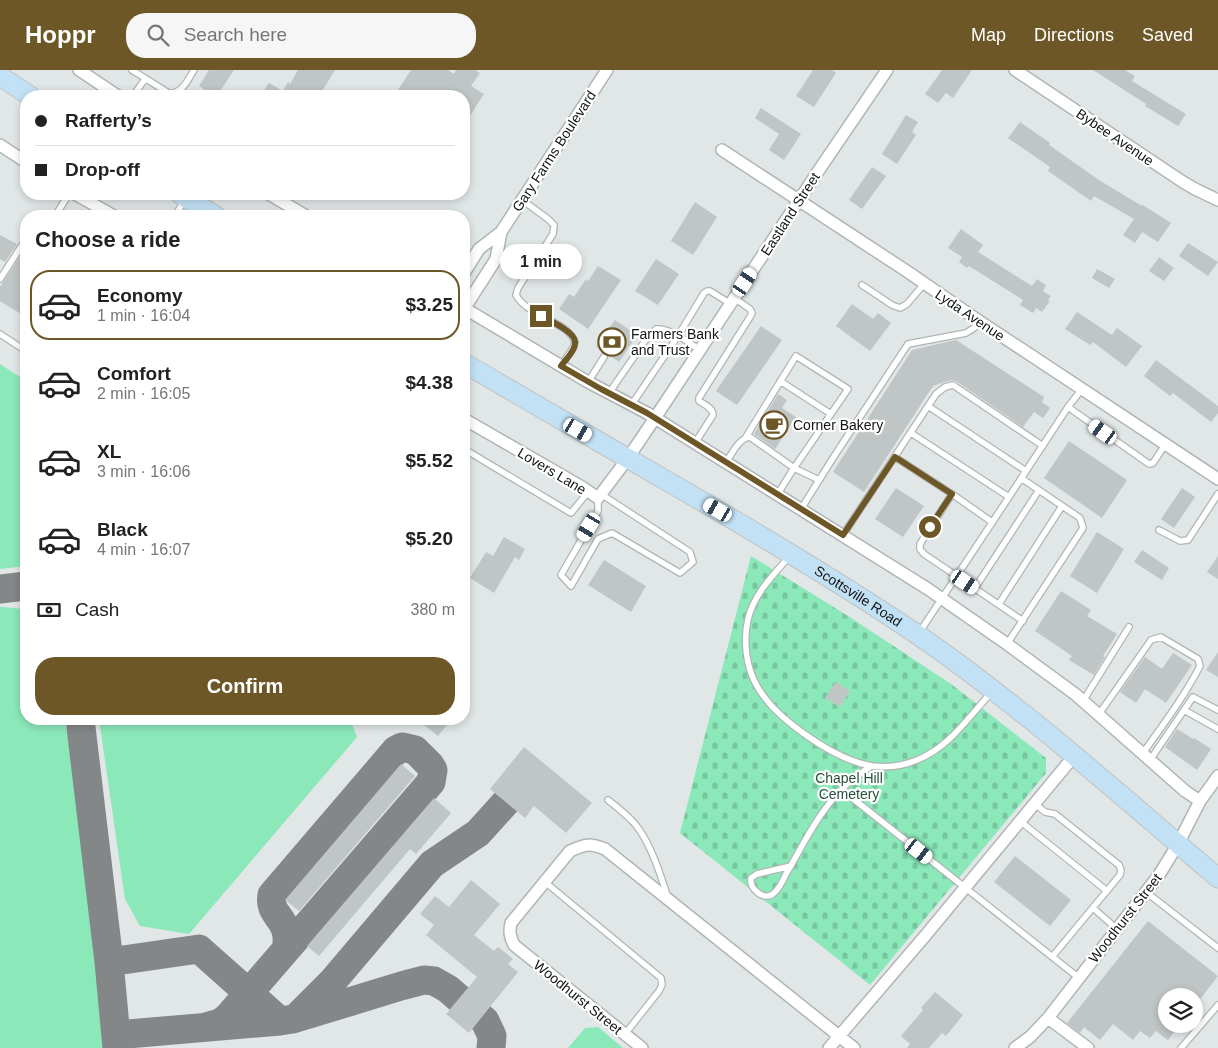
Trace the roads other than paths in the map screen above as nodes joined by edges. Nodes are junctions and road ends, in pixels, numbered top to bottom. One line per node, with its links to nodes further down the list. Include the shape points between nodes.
1 (79, 70): 10 (street)
2 (132, 70): 8 (lane)
3 (194, 70): 13 (lane)
4 (607, 70): 20 (street, Gary Farms Boulevard)
5 (887, 70): 22 (street, Eastland Street)
6 (1015, 70): 21 (street, Bybee Avenue, via 1195,190)
7 (0, 76): 9 (main road)
8 (145, 79): 11 (lane); 12 (lane)
9 (21, 90)
10 (109, 90)
11 (137, 90)
12 (163, 90)
13 (180, 90)
14 (0, 145): 16 (street)
15 (722, 150): 22 (street, Lyda Avenue)
16 (20, 158)
17 (86, 200): 23 (street)
18 (192, 200): 24 (main road)
19 (280, 200): 25 (street)
20 (522, 200): 26 (street, Gary Farms Boulevard); 42 (lane, via 554,225 553,234 516,295 526,307 571,333 575,339)
21 (1218, 200)
22 (799, 201): 30 (street, Lyda Avenue); 33 (street, Eastland Street)
23 (103, 210)
24 (207, 210)
25 (296, 210)
26 (501, 232): 28 (street, Gary Farms Boulevard, via 479,249); 32 (street, Gary Farms Boulevard, via 496,259)
27 (20, 248): 29 (lane)
28 (470, 263)
29 (0, 279)
30 (924, 284): 31 (lane, via 900,308); 35 (street, Lyda Avenue)
31 (862, 285)
32 (470, 299)
33 (732, 301): 37 (lane, via 710,291 704,293); 39 (street, Eastland Street); 55 (lane, via 752,313 699,398 711,408 713,415)
34 (470, 312): 42 (street)
35 (978, 321): 45 (street, Lyda Avenue); 66 (lane, via 966,333 908,344)
36 (0, 334): 38 (lane)
37 (678, 336): 39 (lane); 46 (lane, via 656,329); 47 (lane)
38 (20, 347)
39 (700, 350): 51 (street, Eastland Street)
40 (604, 357): 44 (lane)
41 (470, 366): 60 (main road, Scottsville Road)
42 (561, 366): 44 (street)
43 (780, 381): 50 (lane); 50 (lane, via 796,356 848,389); 54 (lane)
44 (588, 382): 46 (street)
45 (1082, 389): 49 (lane); 56 (street, Lyda Avenue)
46 (609, 393): 47 (street)
47 (632, 404): 51 (street)
48 (928, 406): 53 (lane); 57 (lane, via 945,387 954,386); 63 (lane)
49 (1068, 407): 56 (lane, via 1149,464 1153,464); 57 (lane)
50 (831, 414): 62 (lane)
51 (655, 418): 55 (street); 60 (street, Eastland Street)
52 (470, 422): 68 (street, Lovers Lane)
53 (911, 432): 59 (lane); 72 (lane)
54 (746, 437): 61 (lane); 62 (lane)
55 (695, 443): 61 (street)
56 (1165, 445): 65 (street, Lyda Avenue)
57 (1043, 446): 63 (lane)
58 (470, 453): 68 (lane, via 571,513)
59 (895, 457): 70 (lane); 77 (lane)
60 (628, 458): 68 (street, Lovers Lane); 78 (main road, Scottsville Road)
61 (726, 462): 69 (street)
62 (794, 468): 66 (lane); 69 (lane)
63 (1026, 471): 64 (lane)
64 (1021, 478): 67 (lane); 72 (lane)
65 (1218, 479)
66 (820, 480): 74 (lane)
67 (1039, 490): 73 (lane); 80 (lane)
68 (595, 494): 68 (lane, via 598,511 561,574 571,586 598,539 612,533 680,573 693,562 690,552)
69 (778, 494): 74 (street)
70 (952, 494): 75 (lane); 79 (lane, via 920,544 920,549)
71 (1218, 494): 76 (lane, via 1188,540 1180,542)
72 (1009, 497): 75 (lane)
73 (1062, 506): 82 (lane); 83 (lane, via 1080,518 1083,528)
74 (801, 510): 77 (street)
75 (992, 522): 79 (lane)
76 (1159, 530)
77 (843, 535): 81 (street)
78 (791, 554): 85 (main road, Scottsville Road); 95 (lane, via 767,582 751,610 746,641 752,675 768,703 795,727 835,752)
79 (956, 575): 80 (lane); 81 (lane)
80 (974, 588): 82 (lane)
81 (941, 598): 85 (lane); 86 (street)
82 (999, 604): 83 (lane)
83 (1023, 621): 86 (lane)
84 (1130, 627): 88 (lane)
85 (918, 635): 87 (main road, Scottsville Road)
86 (1008, 644): 88 (street)
87 (993, 690): 93 (main road, Scottsville Road); 95 (lane, via 954,735 932,753 897,766)
88 (1083, 701): 91 (street)
89 (1184, 710): 90 (lane, via 1193,697); 92 (lane); 94 (lane)
90 (1218, 710)
91 (1099, 714): 94 (street); 94 (lane, via 1151,640 1161,637 1198,659 1200,666)
92 (1218, 729)
93 (1074, 756): 100 (street); 102 (main road, Scottsville Road)
94 (1147, 757): 99 (street)
95 (870, 766): 97 (lane)
96 (1218, 776): 99 (street, Woodhurst Street)
97 (842, 790): 103 (lane, via 814,826); 106 (lane)
98 (608, 800): 109 (lane, via 635,824 643,836)
99 (1200, 801): 102 (street, Woodhurst Street)
100 (1035, 804): 101 (street); 107 (lane, via 1045,812 1055,814 1119,865 1120,875)
101 (1020, 821): 106 (street); 107 (lane)
102 (1178, 844): 104 (main road, Scottsville Road); 108 (street, Woodhurst Street)
103 (791, 866): 103 (lane, via 773,894 763,896 750,883 750,878 756,874)
104 (1218, 878)
105 (545, 882): 109 (street, via 570,851 593,844 605,849); 117 (lane, via 661,978 659,991); 117 (street, Woodhurst Street, via 510,923 510,938 514,945)
106 (965, 888): 113 (lane); 118 (street)
107 (1107, 891): 110 (lane)
108 (1146, 892): 111 (street, Woodhurst Street); 112 (lane)
109 (668, 900): 118 (street)
110 (1093, 908): 111 (lane); 113 (lane)
111 (1117, 929): 114 (street, Woodhurst Street)
112 (1218, 948)
113 (1052, 957): 114 (lane)
114 (1079, 978): 116 (street, Woodhurst Street)
115 (1218, 1005): 124 (lane)
116 (1048, 1018): 122 (street, Woodhurst Street); 123 (street)
117 (625, 1034): 119 (street, Woodhurst Street)
118 (839, 1037): 120 (street); 121 (street)
119 (642, 1048)
120 (829, 1048)
121 (854, 1048)
122 (1015, 1048)
123 (1088, 1048)
124 (1181, 1048)

